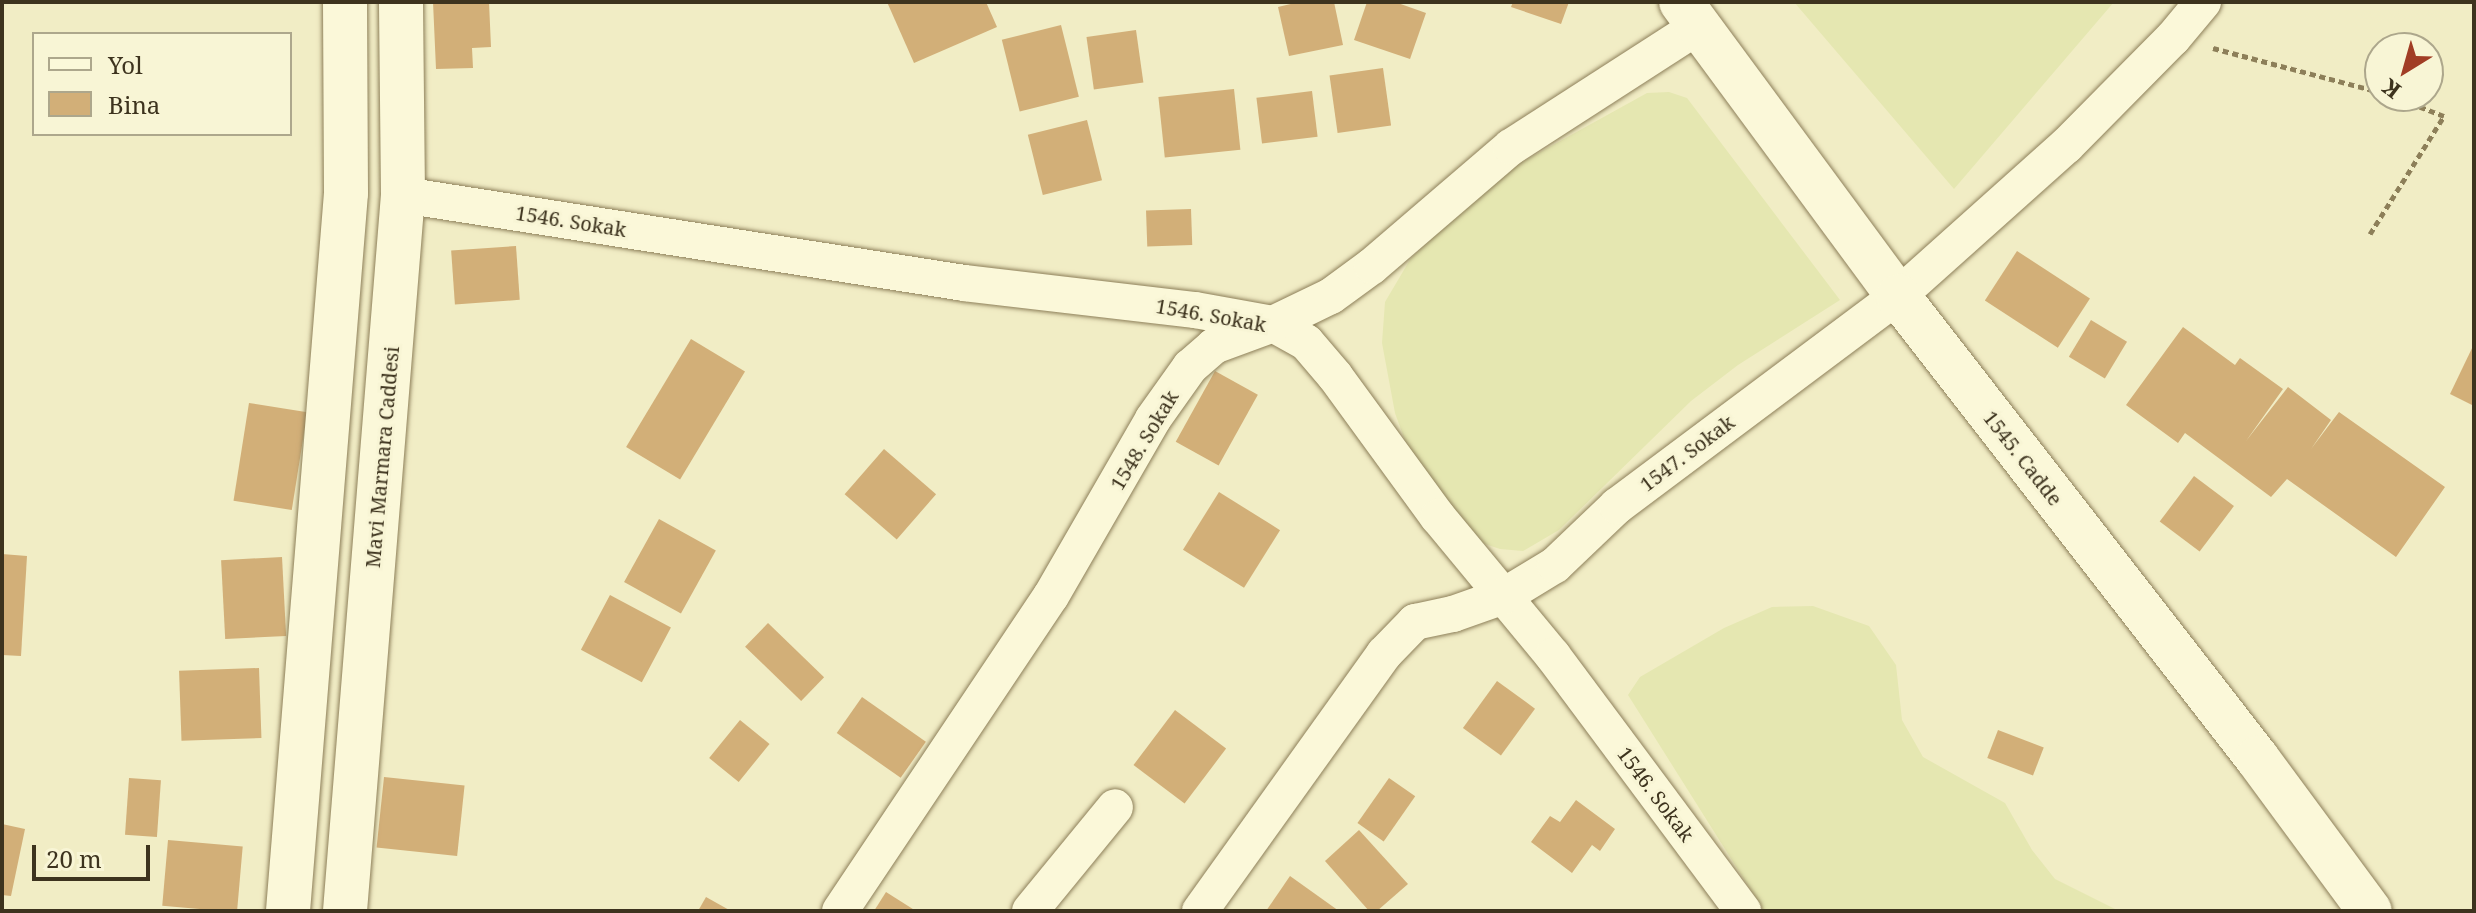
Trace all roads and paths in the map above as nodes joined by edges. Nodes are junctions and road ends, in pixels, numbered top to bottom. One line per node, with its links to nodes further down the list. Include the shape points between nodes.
1 (345, 2): 14 (street, via 346,193)
2 (401, 2): 8 (street, Mavi Marmara Caddesi)
3 (2203, 2): 5 (street, 1547. Sokak)
4 (1690, 14): 10 (street, 1545. Cadde); 11 (street, 1548. Sokak, via 1511,147 1372,266 1331,296)
5 (2173, 38): 6 (path); 10 (street, 1547. Sokak, via 2066,146)
6 (2364, 88)
7 (2434, 112): 9 (path, via 2444,116)
8 (403, 195): 11 (street, 1546. Sokak, via 964,283); 15 (street, Mavi Marmara Caddesi)
9 (2370, 234)
10 (1898, 296): 12 (street, 1547. Sokak, via 1617,506 1555,565); 20 (street, 1545. Cadde)
11 (1273, 324): 12 (street, 1546. Sokak, via 1306,342 1335,376 1438,517); 16 (street, 1548. Sokak, via 1214,346 1190,367 1153,419 1051,596)
12 (1504, 596): 18 (street, 1547. Sokak, via 1415,622 1384,654); 19 (street, 1546. Sokak)
13 (1115, 807): 17 (street)
14 (288, 911)
15 (345, 911)
16 (840, 911)
17 (1030, 911)
18 (1200, 911)
19 (1743, 911)
20 (2370, 911)

